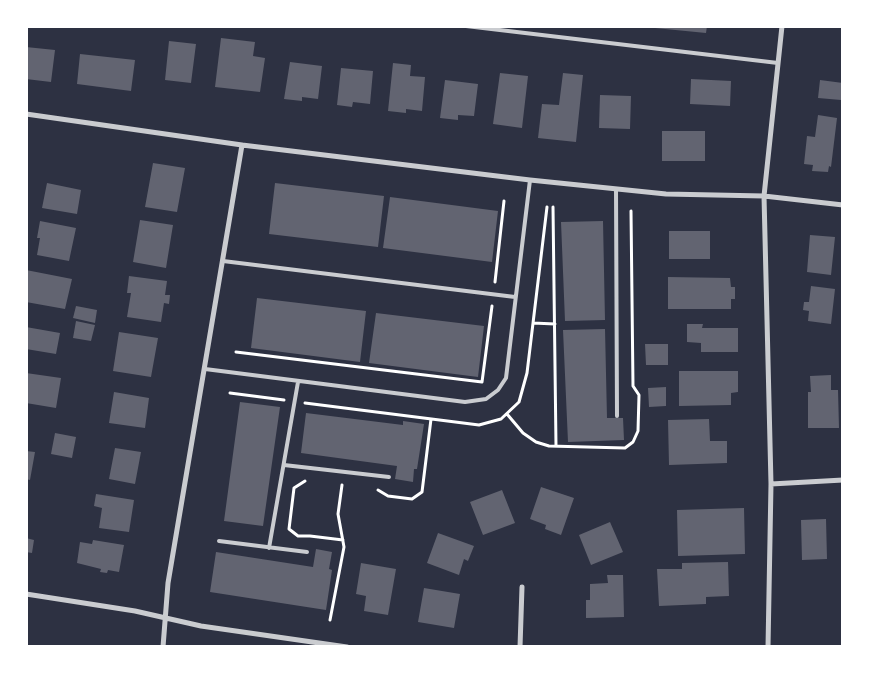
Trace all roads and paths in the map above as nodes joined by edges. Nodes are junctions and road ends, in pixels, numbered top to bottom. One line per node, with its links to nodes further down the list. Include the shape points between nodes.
1 (466, 26): 3 (lane)
2 (782, 26): 3 (street)
3 (778, 63): 8 (street)
4 (26, 114): 5 (street)
5 (242, 145): 6 (street); 13 (street)
6 (530, 180): 7 (street); 15 (lane)
7 (616, 189): 8 (street, via 666,194); 23 (lane)
8 (764, 196): 10 (street); 31 (street)
9 (504, 201): 14 (path)
10 (843, 205)
11 (547, 207): 16 (path)
12 (553, 207): 17 (path)
13 (223, 261): 14 (lane); 19 (street)
14 (493, 294): 15 (lane); 18 (path, via 482,382)
15 (515, 297): 20 (lane, via 506,378 498,390 486,398 465,402)
16 (533, 323): 17 (path); 24 (path, via 527,373 518,402 507,414 479,425)
17 (555, 324): 25 (path)
18 (236, 352)
19 (205, 369): 20 (lane); 41 (street, via 168,583)
20 (298, 382): 22 (lane)
21 (230, 393): 22 (path)
22 (295, 401): 24 (path); 26 (lane)
23 (617, 416)
24 (431, 419): 34 (path, via 422,492 412,499 388,496 380,490)
25 (556, 446)
26 (284, 465): 27 (lane); 37 (lane)
27 (389, 477)
28 (843, 480): 31 (street)
29 (314, 482): 35 (path, via 304,481 294,488 289,528 298,536)
30 (333, 484): 32 (path)
31 (771, 484): 46 (street)
32 (342, 485): 33 (path); 35 (path, via 338,514)
33 (352, 486)
34 (370, 489)
35 (344, 540): 42 (path)
36 (218, 541): 37 (lane)
37 (269, 548): 38 (lane)
38 (307, 552)
39 (522, 587): 45 (street)
40 (26, 594): 41 (street)
41 (166, 618): 43 (street); 44 (street)
42 (330, 620)
43 (163, 647)
44 (347, 647)
45 (520, 647)
46 (768, 647)

